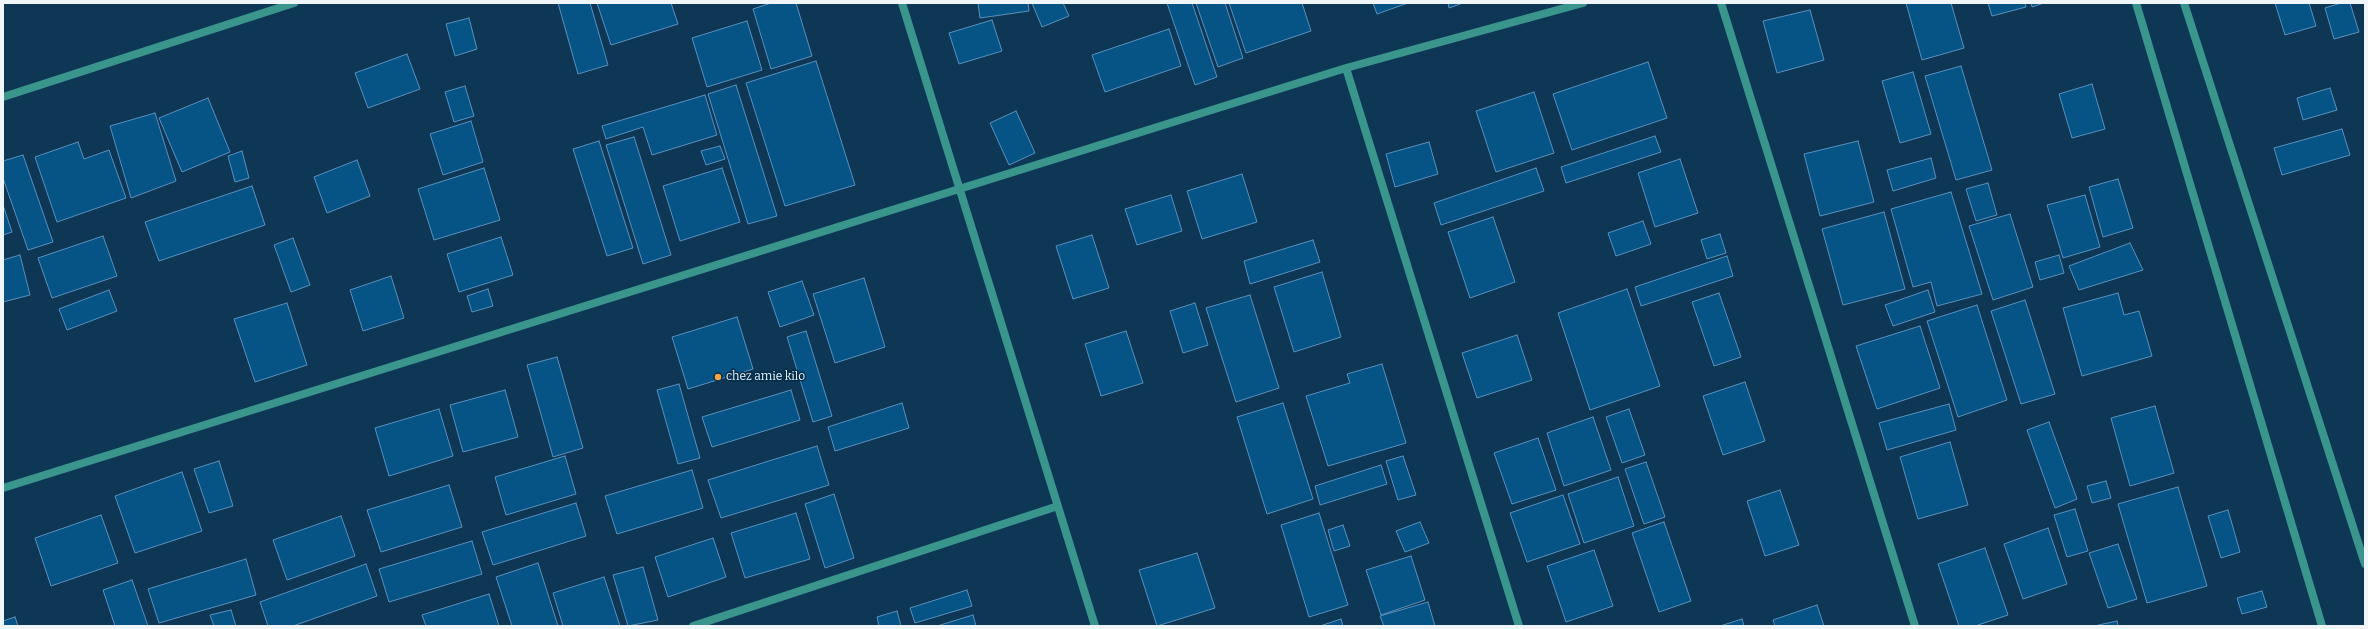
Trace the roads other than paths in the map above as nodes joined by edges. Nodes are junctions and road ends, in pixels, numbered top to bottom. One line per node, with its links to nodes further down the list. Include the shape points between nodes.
1 (294, 3): 8 (street)
2 (902, 3): 9 (street)
3 (1583, 3): 7 (street)
4 (1722, 3): 16 (street)
5 (2136, 3): 17 (street)
6 (2184, 3): 12 (street)
7 (1346, 68): 9 (street); 15 (street)
8 (3, 97)
9 (960, 189): 10 (street); 11 (street)
10 (3, 488)
11 (1058, 506): 13 (street); 14 (street)
12 (2365, 564)
13 (693, 626)
14 (1095, 626)
15 (1519, 626)
16 (1915, 626)
17 (2322, 626)

